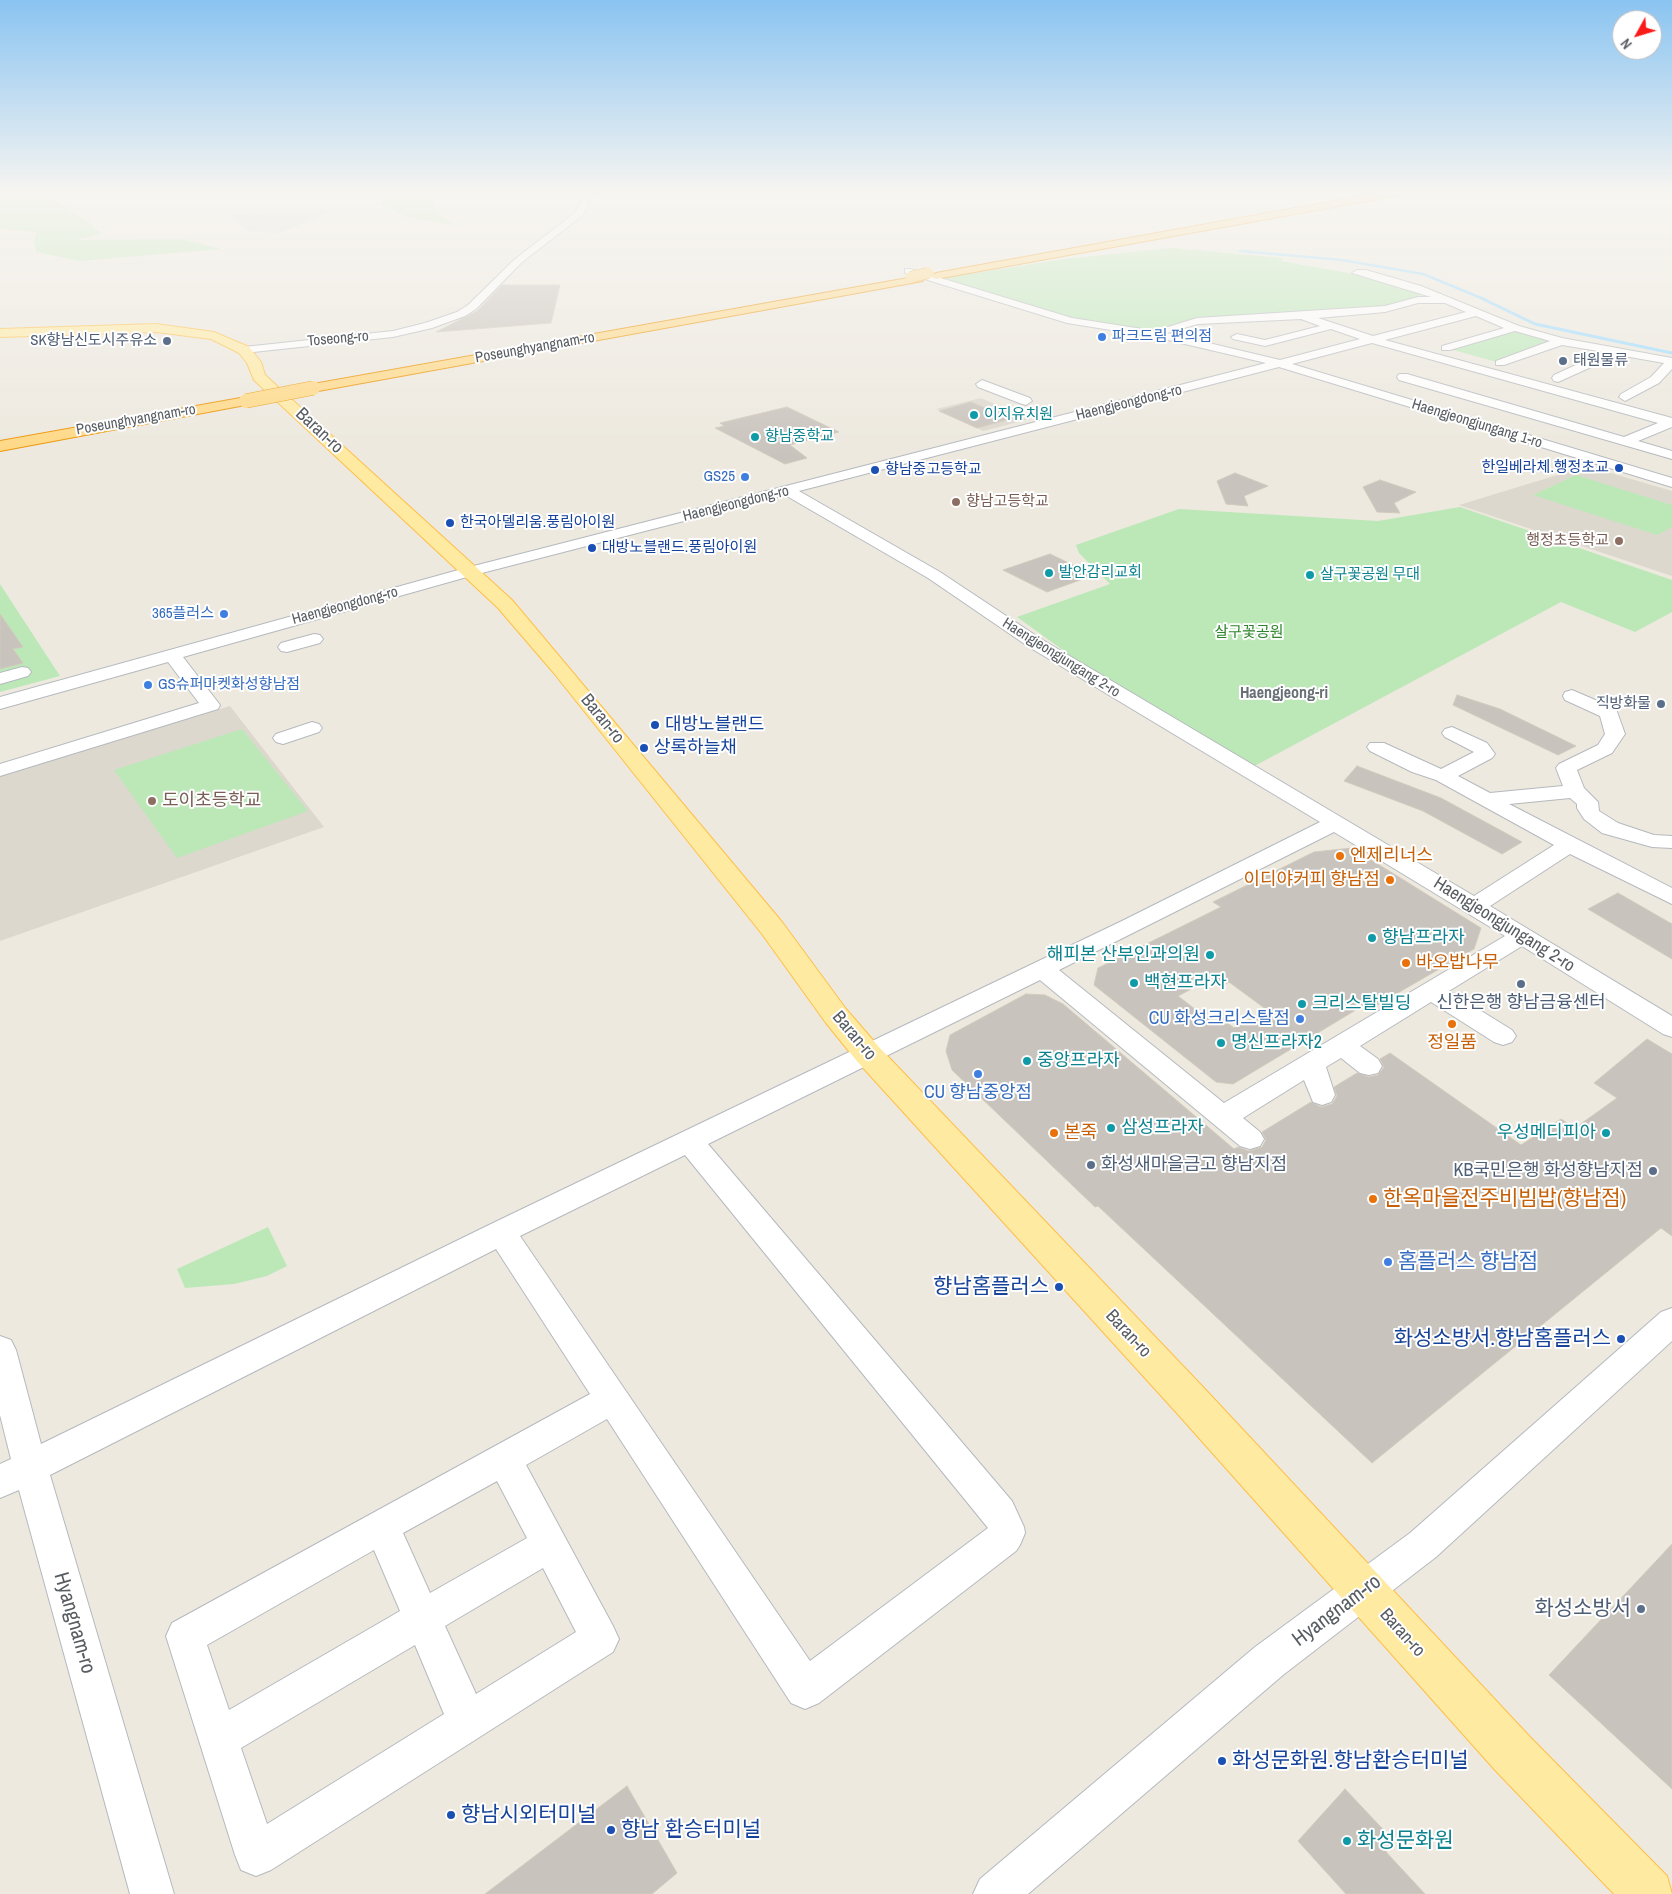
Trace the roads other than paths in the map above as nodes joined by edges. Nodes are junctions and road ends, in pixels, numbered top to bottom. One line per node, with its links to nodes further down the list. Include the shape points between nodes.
1 (498, 281): 21 (street, Toseong-ro, via 472,307 446,321 393,334)
2 (885, 281): 32 (highway, Poseunghyangnam-ro, bridge)
3 (941, 281): 15 (street, Haengjeongjungang 1-ro, via 1071,321)
4 (1392, 281): 5 (street)
5 (1417, 288): 6 (street); 7 (street)
6 (1418, 300): 7 (street); 9 (street, via 1385,309)
7 (1450, 302): 8 (street)
8 (1475, 312): 12 (street); 16 (street, Haengjeongdong-ro)
9 (1302, 316): 10 (street, via 1216,320); 11 (street)
10 (1185, 326): 13 (street); 15 (street)
11 (1332, 326): 17 (street, via 1265,343); 18 (street)
12 (1516, 328): 19 (street); 20 (street)
13 (1212, 331)
14 (0, 333): 21 (main road, via 156,328 214,336)
15 (1155, 334): 26 (street, Haengjeongjungang 1-ro, via 1226,348)
16 (1394, 334): 18 (street, Haengjeongdong-ro); 20 (street)
17 (1230, 335)
18 (1374, 340): 24 (street); 26 (street, Haengjeongdong-ro)
19 (1561, 341): 22 (street); 25 (street)
20 (1446, 348): 25 (street)
21 (244, 350): 42 (main road, Baran-ro, via 254,362 258,377)
22 (1616, 351): 23 (street); 28 (street)
23 (1672, 361): 34 (street, via 1655,380 1621,396)
24 (1453, 362): 27 (street); 35 (street)
25 (1500, 363): 28 (street)
26 (1282, 364): 31 (street, Haengjeongjungang 1-ro); 41 (street, Haengjeongdong-ro)
27 (1403, 377): 31 (street); 37 (street)
28 (1558, 378): 30 (street)
29 (982, 384): 33 (street)
30 (1592, 388)
31 (1364, 389): 40 (street, Haengjeongjungang 1-ro)
32 (243, 398): 36 (highway, Poseunghyangnam-ro); 38 (highway, Poseunghyangnam-ro)
33 (1026, 401)
34 (1644, 402)
35 (1671, 422): 37 (street)
36 (0, 439)
37 (1625, 441): 39 (street)
38 (0, 446)
39 (1672, 455)
40 (1672, 483)
41 (789, 491): 42 (street, Haengjeongdong-ro); 58 (street, Haengjeongjungang 2-ro, via 934,575 1035,643)
42 (468, 572): 45 (street, Haengjeongdong-ro); 69 (main road, Baran-ro, via 505,604 560,668 772,928)
43 (314, 640): 44 (street)
44 (287, 647)
45 (172, 654): 49 (street, Haengjeongdong-ro); 54 (street, via 211,705)
46 (22, 672): 47 (street)
47 (0, 678)
48 (1572, 696): 56 (street, via 1609,713 1615,734 1605,749 1566,768)
49 (0, 703)
50 (312, 728): 52 (street)
51 (1452, 734): 55 (street, via 1480,747 1485,754)
52 (283, 738)
53 (1377, 747): 55 (street)
54 (0, 770)
55 (1442, 776): 57 (street)
56 (1575, 791): 57 (street); 59 (street, via 1588,802 1591,815 1610,828)
57 (1486, 800): 60 (street)
58 (1335, 823): 62 (street, Haengjeongjungang 2-ro); 64 (street)
59 (1672, 842)
60 (1569, 845): 61 (street); 62 (street)
61 (1672, 897)
62 (1474, 906): 63 (street, Haengjeongjungang 2-ro)
63 (1522, 936): 65 (street); 66 (street, Haengjeongjungang 2-ro)
64 (1042, 969): 69 (street); 73 (street, via 1130,1051)
65 (1443, 989): 67 (street); 68 (street)
66 (1672, 1028)
67 (1503, 1036)
68 (1342, 1045): 70 (street); 71 (street)
69 (867, 1053): 75 (street); 84 (main road, Baran-ro)
70 (1312, 1063): 72 (street); 73 (street)
71 (1369, 1066)
72 (1322, 1095)
73 (1223, 1117): 74 (street)
74 (1250, 1139)
75 (690, 1142): 76 (street); 79 (street, via 999,1513 1007,1533 805,1690)
76 (502, 1232): 79 (street); 81 (street)
77 (1672, 1321): 84 (street, Hyangnam-ro, via 1423,1545)
78 (0, 1350): 81 (street, Hyangnam-ro)
79 (612, 1399): 80 (street)
80 (504, 1459): 82 (street); 83 (street)
81 (15, 1474): 88 (street, Hyangnam-ro)
82 (382, 1526): 85 (street); 87 (street, via 185,1636)
83 (550, 1544): 85 (street); 86 (street, via 600,1639)
84 (1364, 1591): 89 (street, Hyangnam-ro, via 1269,1662); 90 (main road, Baran-ro, via 1512,1753)
85 (423, 1619): 86 (street); 87 (street)
86 (468, 1722): 87 (street, via 256,1855)
87 (218, 1739)
88 (152, 1894)
89 (995, 1894)
90 (1649, 1894)

